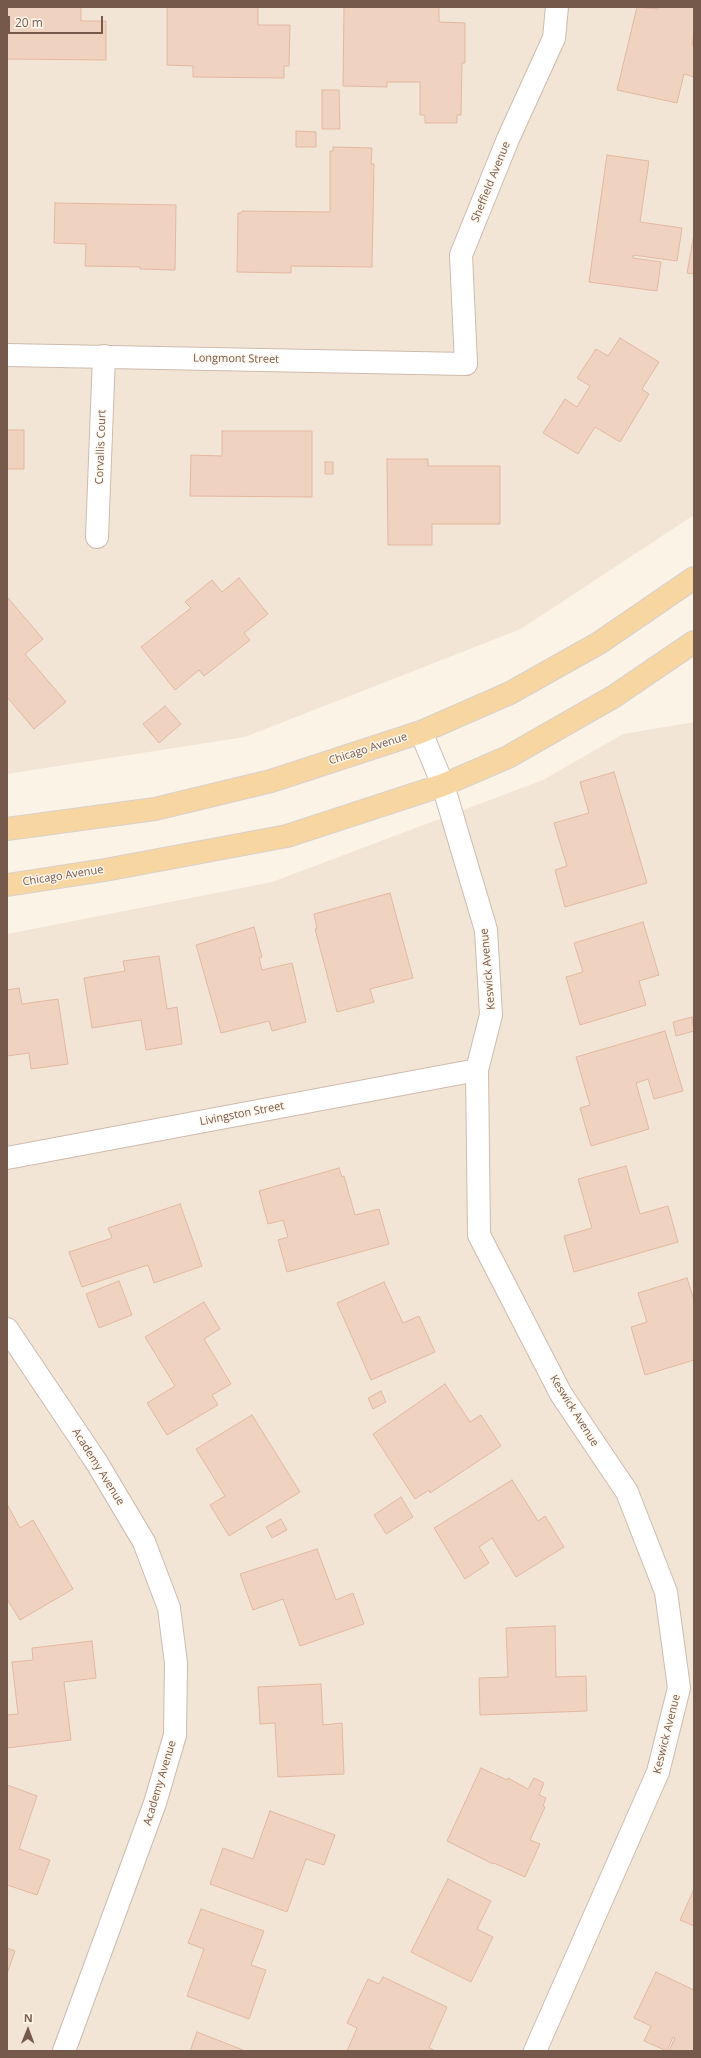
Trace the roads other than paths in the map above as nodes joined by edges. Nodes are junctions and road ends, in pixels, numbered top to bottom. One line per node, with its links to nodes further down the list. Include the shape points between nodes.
1 (557, 7): 4 (street, Sheffield Avenue, via 554,38 508,139 461,254)
2 (7, 354): 3 (street, Longmont Street)
3 (104, 356): 4 (street, Longmont Street); 5 (street, Corvallis Court)
4 (466, 364)
5 (97, 537)
6 (694, 578): 8 (main road, Chicago Avenue, via 599,643 517,690)
7 (694, 642): 9 (main road, Chicago Avenue, via 613,697 508,757)
8 (421, 732): 9 (street, Keswick Avenue); 10 (main road, Chicago Avenue, via 271,781 155,809)
9 (443, 786): 11 (main road, Chicago Avenue, via 287,836 105,870); 12 (street, Keswick Avenue, via 486,930 492,1015)
10 (7, 829)
11 (7, 885)
12 (477, 1070): 13 (street, Livingston Street); 16 (street, Keswick Avenue, via 479,1235 561,1394 627,1492 666,1592 679,1688 658,1772)
13 (7, 1158)
14 (7, 1329): 15 (street, Academy Avenue, via 97,1462 144,1542 169,1608 176,1663 175,1735 155,1804)
15 (64, 2051)
16 (535, 2051)

